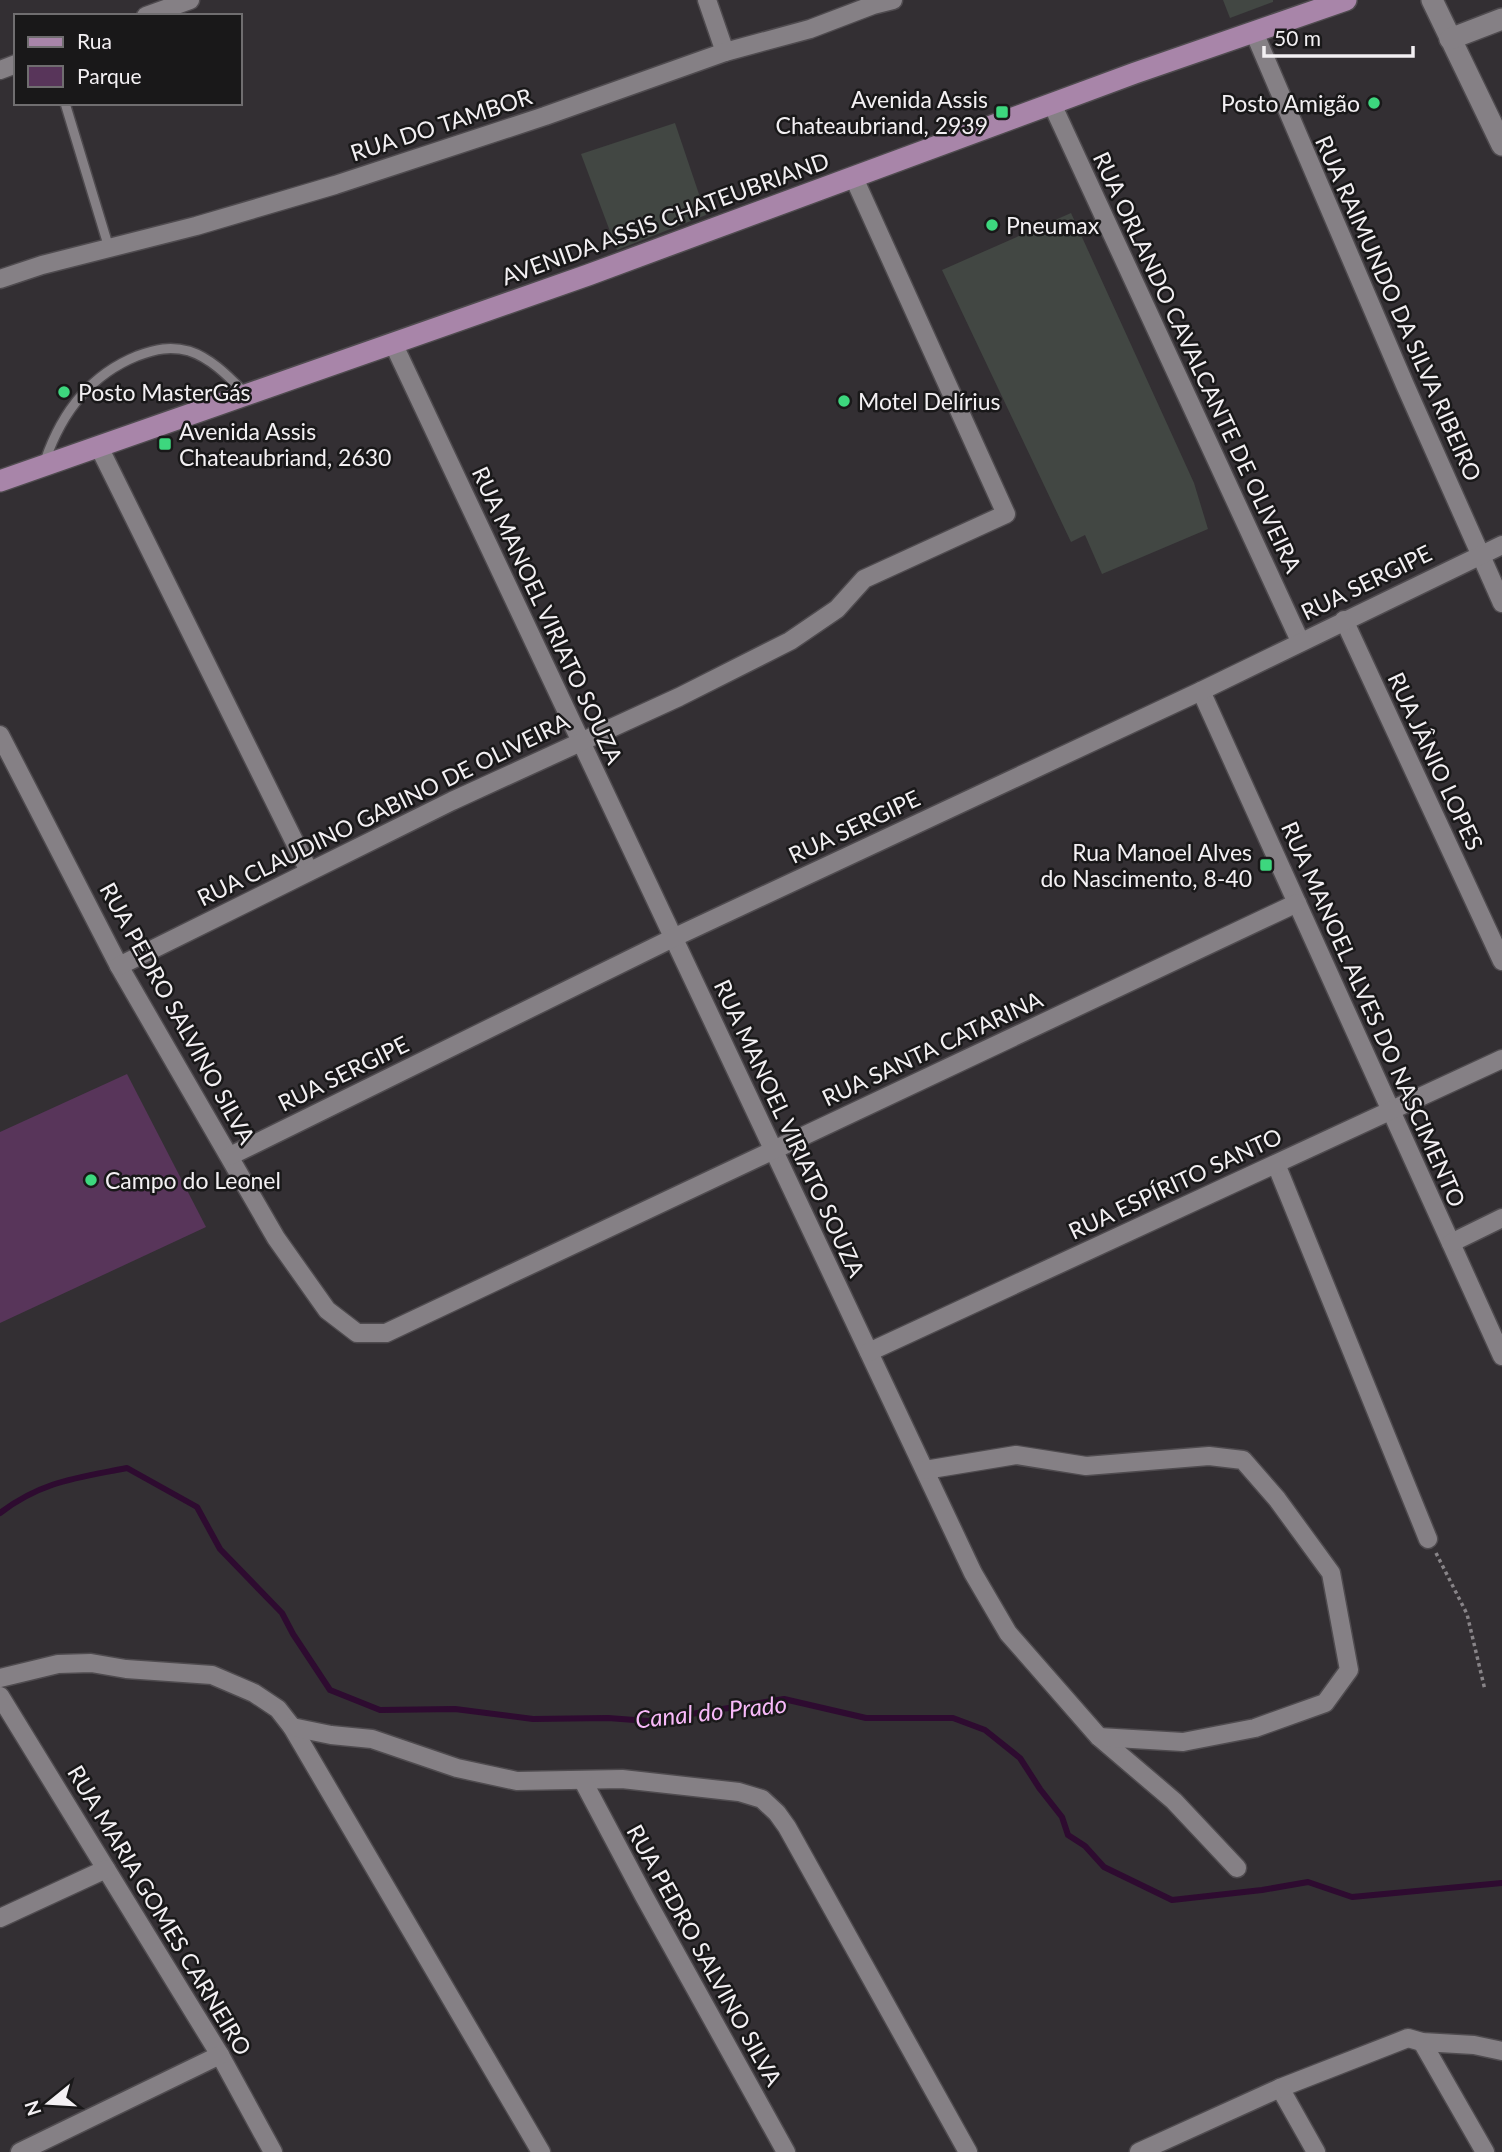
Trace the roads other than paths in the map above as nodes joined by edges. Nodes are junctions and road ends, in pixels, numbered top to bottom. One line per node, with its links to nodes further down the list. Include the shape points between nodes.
1 (190, 0): 6 (street)
2 (707, 0): 10 (street)
3 (893, 0): 10 (street, RUA DO TAMBOR)
4 (1346, 0): 8 (main road, AVENIDA ASSIS CHATEUBRIAND)
5 (1432, 0): 9 (street)
6 (152, 14)
7 (1502, 19): 9 (street)
8 (1254, 33): 11 (main road, AVENIDA ASSIS CHATEUBRIAND); 23 (street, RUA RAIMUNDO DA SILVA RIBEIRO)
9 (1450, 39): 13 (street)
10 (725, 52): 15 (street, RUA DO TAMBOR, via 335,185)
11 (1052, 104): 14 (main road, AVENIDA ASSIS CHATEUBRIAND); 26 (street, RUA ORLANDO CAVALCANTE DE OLIVEIRA)
12 (66, 105): 15 (lane)
13 (1502, 145)
14 (854, 178): 17 (main road, AVENIDA ASSIS CHATEUBRIAND); 29 (street, RUA CLAUDINO GABINO DE OLIVEIRA, via 1006,514 864,579 836,609 790,641)
15 (109, 248): 16 (street, RUA DO TAMBOR)
16 (0, 279)
17 (393, 343): 18 (main road, AVENIDA ASSIS CHATEUBRIAND); 29 (street, RUA MANOEL VIRIATO SOUZA)
18 (246, 394): 19 (main road, AVENIDA ASSIS CHATEUBRIAND); 20 (lane, via 222,370 192,352 168,347 150,351 121,363 80,396 63,419)
19 (99, 447): 20 (main road, AVENIDA ASSIS CHATEUBRIAND); 30 (street)
20 (43, 466): 21 (main road, AVENIDA ASSIS CHATEUBRIAND)
21 (0, 481)
22 (1502, 545): 23 (street, RUA SERGIPE)
23 (1480, 554): 24 (street, RUA RAIMUNDO DA SILVA RIBEIRO); 25 (street, RUA SERGIPE)
24 (1502, 603)
25 (1343, 620): 26 (street, RUA SERGIPE); 33 (street, RUA JÂNIO LOPES)
26 (1300, 641): 27 (street, RUA SERGIPE)
27 (1201, 691): 31 (street, RUA MANOEL ALVES DO NASCIMENTO); 32 (street, RUA SERGIPE)
28 (0, 736): 34 (street, RUA PEDRO SALVINO SILVA)
29 (581, 741): 30 (street, RUA CLAUDINO GABINO DE OLIVEIRA); 32 (street, RUA MANOEL VIRIATO SOUZA)
30 (309, 872): 34 (street, RUA CLAUDINO GABINO DE OLIVEIRA)
31 (1297, 903): 36 (street, RUA MANOEL ALVES DO NASCIMENTO); 37 (street, RUA SANTA CATARINA)
32 (673, 937): 37 (street, RUA MANOEL VIRIATO SOUZA); 38 (street, RUA SERGIPE)
33 (1502, 961)
34 (119, 966): 38 (street, RUA PEDRO SALVINO SILVA)
35 (1502, 1059): 36 (street, RUA ESPÍRITO SANTO)
36 (1391, 1110): 39 (street, RUA ESPÍRITO SANTO); 41 (street, RUA MANOEL ALVES DO NASCIMENTO)
37 (774, 1150): 42 (street, RUA SANTA CATARINA, via 386,1333); 43 (street, RUA MANOEL VIRIATO SOUZA)
38 (230, 1156): 42 (street, RUA PEDRO SALVINO SILVA, via 276,1238 327,1310)
39 (1276, 1164): 43 (street, RUA ESPÍRITO SANTO); 46 (street)
40 (1502, 1218): 41 (street)
41 (1451, 1243): 44 (street, RUA MANOEL ALVES DO NASCIMENTO)
42 (357, 1334)
43 (869, 1352): 45 (street, RUA MANOEL VIRIATO SOUZA)
44 (1502, 1356)
45 (925, 1470): 50 (street, RUA MANOEL VIRIATO SOUZA, via 973,1573 1008,1633); 50 (street, via 1016,1455 1086,1466 1209,1456 1243,1460 1331,1573 1349,1670 1325,1703 1255,1728 1183,1742)
46 (1428, 1539)
47 (0, 1678): 49 (street, via 58,1664 91,1663 212,1675 254,1693 278,1709)
48 (0, 1696): 53 (street, RUA MARIA GOMES CARNEIRO)
49 (292, 1727): 51 (street, via 372,1740 457,1769 517,1782); 61 (street)
50 (1099, 1737): 52 (street, RUA MANOEL VIRIATO SOUZA, via 1174,1801)
51 (583, 1781): 62 (street, RUA PEDRO SALVINO SILVA); 63 (street, via 622,1779 739,1793 762,1799 777,1812)
52 (1237, 1868)
53 (106, 1869): 54 (street); 57 (street, RUA MARIA GOMES CARNEIRO)
54 (0, 1918)
55 (1422, 2042): 56 (street); 58 (street, via 1408,2038); 66 (street)
56 (1502, 2051)
57 (220, 2055): 59 (street); 60 (street, RUA MARIA GOMES CARNEIRO)
58 (1280, 2088): 64 (street); 65 (street)
59 (20, 2152)
60 (273, 2152)
61 (541, 2152)
62 (786, 2152)
63 (968, 2152)
64 (1139, 2152)
65 (1316, 2152)
66 (1485, 2152)

